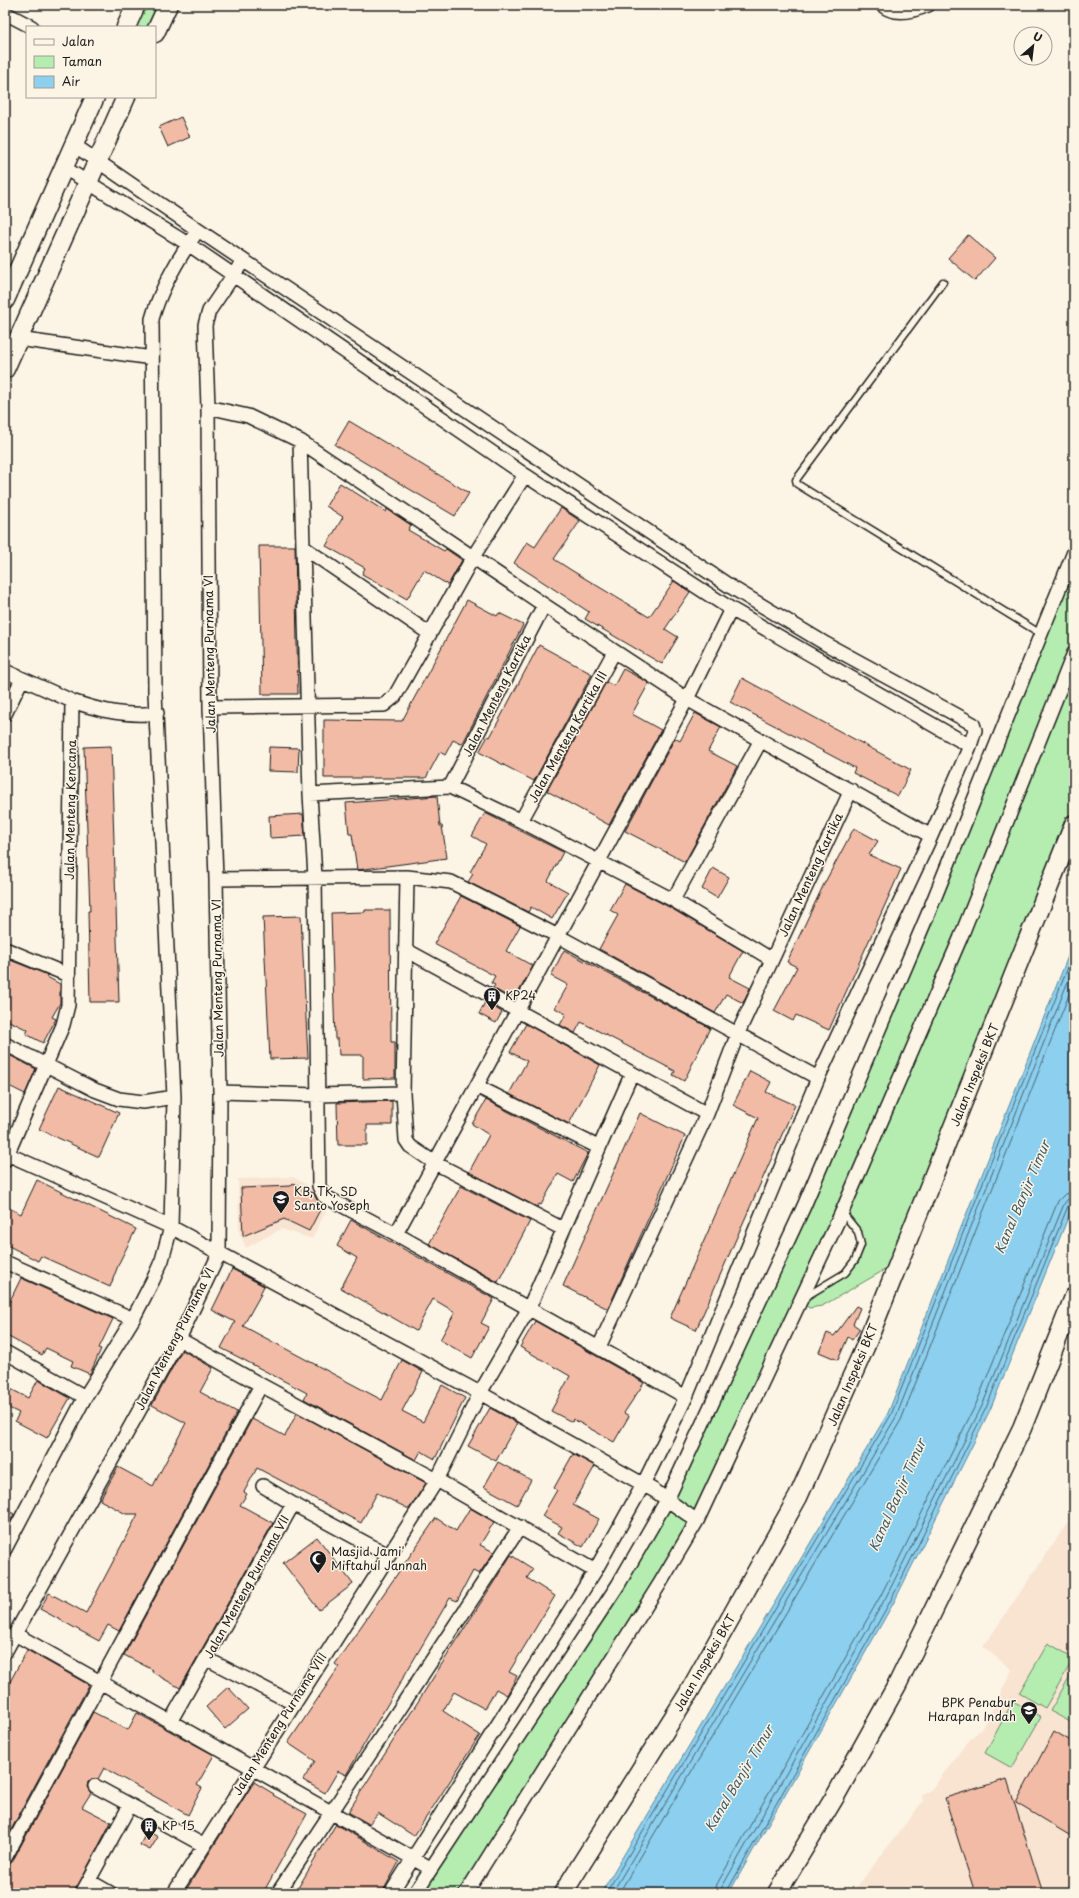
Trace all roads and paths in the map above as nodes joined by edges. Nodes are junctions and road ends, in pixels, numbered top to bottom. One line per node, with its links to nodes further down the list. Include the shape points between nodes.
1 (136, 5): 7 (street)
2 (168, 5): 8 (street)
3 (882, 5): 4 (street, via 908,12)
4 (928, 5)
5 (5, 13): 6 (street)
6 (30, 26)
7 (126, 26)
8 (156, 32)
9 (95, 98): 11 (street)
10 (126, 98): 12 (street)
11 (74, 144): 12 (street); 13 (street)
12 (98, 160): 14 (street); 15 (street)
13 (64, 167): 14 (street); 20 (street)
14 (88, 182): 16 (street); 21 (street)
15 (198, 230): 16 (street); 17 (street)
16 (188, 244): 18 (street); 22 (street, via 157,301 152,319)
17 (243, 260): 18 (street, Jalan Menteng Purnama VI); 45 (street, via 731,587 826,644 973,724 975,730)
18 (233, 275): 24 (street, Jalan Menteng Purnama VI, via 207,317 205,325); 26 (street)
19 (943, 282): 33 (lane, via 796,480 797,484)
20 (5, 300)
21 (18, 339): 22 (street); 23 (street)
22 (152, 358): 42 (street)
23 (5, 369)
24 (208, 407): 25 (street, via 248,416); 40 (street, Jalan Menteng Purnama VI)
25 (300, 441): 27 (street); 29 (street)
26 (525, 475): 29 (street); 31 (street)
27 (303, 547): 32 (street); 41 (street)
28 (1074, 552): 33 (street)
29 (473, 557): 30 (street); 32 (street)
30 (544, 605): 34 (street); 46 (street, Jalan Menteng Kartika)
31 (731, 609): 38 (street); 45 (street)
32 (430, 634): 41 (street, via 390,702 384,705)
33 (1041, 634): 97 (street, via 928,914 804,1206)
34 (614, 652): 38 (street); 49 (street, Jalan Menteng Kartika III)
35 (1074, 653): 77 (street, via 960,939)
36 (5, 672): 37 (street)
37 (22, 679): 39 (street); 43 (street)
38 (687, 699): 44 (street); 52 (street)
39 (72, 701): 42 (street, via 97,710 137,716); 61 (street, Jalan Menteng Kencana)
40 (210, 707): 41 (street); 55 (street, Jalan Menteng Purnama VI)
41 (306, 707): 48 (street)
42 (157, 713): 72 (street)
43 (5, 714)
44 (761, 740): 47 (street); 56 (street)
45 (970, 746): 51 (street)
46 (450, 787): 48 (street); 49 (street)
47 (851, 790): 51 (street); 60 (street, Jalan Menteng Kartika)
48 (310, 794): 53 (street)
49 (521, 821): 52 (street)
50 (1074, 824): 126 (street, Jalan Inspeksi BKT, via 866,1347 798,1497 688,1694)
51 (930, 836): 67 (street)
52 (599, 861): 56 (street); 57 (street)
53 (316, 877): 54 (street); 55 (street); 71 (street)
54 (407, 877): 57 (street, via 451,882); 59 (street)
55 (216, 879): 69 (street, Jalan Menteng Purnama VI)
56 (673, 900): 60 (street)
57 (558, 936): 62 (street); 63 (street)
58 (5, 949): 61 (street)
59 (406, 950): 62 (street); 70 (street)
60 (771, 959): 63 (street, Jalan Menteng Kartika)
61 (68, 975): 65 (street, Jalan Menteng Kencana, via 68,1005)
62 (517, 1012): 66 (street); 68 (street)
63 (738, 1033): 67 (street); 73 (street, Jalan Menteng Kartika)
64 (5, 1044): 65 (street)
65 (47, 1065): 72 (street, via 118,1099 143,1102); 75 (street, Jalan Menteng Kencana)
66 (632, 1073): 73 (street); 74 (street, Jalan Menteng Purnama VIII)
67 (818, 1078): 93 (street)
68 (478, 1087): 74 (street); 76 (street)
69 (220, 1092): 71 (street); 81 (street, Jalan Menteng Purnama VI)
70 (404, 1093): 71 (street); 76 (street, via 406,1140 410,1146)
71 (317, 1095): 80 (street, via 320,1186 324,1196)
72 (174, 1097): 79 (street)
73 (707, 1114): 88 (street, Jalan Menteng Kartika)
74 (598, 1147): 78 (street, Jalan Menteng Purnama VIII)
75 (6, 1156): 79 (street)
76 (435, 1163): 78 (street); 80 (street)
77 (842, 1212): 84 (street); 84 (lane, via 858,1232 860,1245 854,1260 845,1273)
78 (563, 1228): 85 (street, Jalan Menteng Purnama VIII)
79 (175, 1229): 81 (street); 86 (street)
80 (396, 1234): 85 (street)
81 (219, 1254): 87 (street, Jalan Menteng Purnama VI); 91 (street)
82 (5, 1262): 86 (street)
83 (1074, 1297): 127 (street, via 1022,1428 897,1685 836,1795)
84 (800, 1300): 99 (street)
85 (529, 1308): 88 (street); 91 (street, Jalan Menteng Purnama VIII)
86 (133, 1319): 92 (street)
87 (179, 1339): 90 (street); 104 (street, Jalan Menteng Purnama VI)
88 (599, 1347): 93 (street)
89 (5, 1353): 92 (street)
90 (260, 1385): 94 (street); 107 (street)
91 (480, 1393): 94 (street, Jalan Menteng Purnama VIII); 95 (street)
92 (85, 1397): 101 (street)
93 (686, 1397): 95 (street)
94 (437, 1480): 100 (street); 102 (street, Jalan Menteng Purnama VIII)
95 (643, 1485): 97 (street); 103 (street)
96 (264, 1486): 98 (street)
97 (667, 1500): 99 (street); 117 (street, via 618,1585)
98 (293, 1504): 102 (street, Jalan Menteng Purnama VII); 106 (street, Jalan Menteng Purnama VII)
99 (697, 1520): 125 (street)
100 (520, 1527): 103 (street); 113 (street)
101 (5, 1549)
102 (388, 1555): 108 (street, Jalan Menteng Purnama VIII)
103 (595, 1571): 116 (street)
104 (15, 1634): 105 (street, Jalan Menteng Purnama VI); 107 (street)
105 (5, 1652)
106 (207, 1659): 108 (street); 109 (street, Jalan Menteng Purnama VII)
107 (100, 1682): 109 (street); 115 (street)
108 (293, 1703): 110 (street, Jalan Menteng Purnama VIII)
109 (170, 1722): 110 (street)
110 (253, 1768): 113 (street); 114 (street, Jalan Menteng Purnama VIII)
111 (95, 1786): 112 (street)
112 (130, 1805): 114 (street); 118 (street)
113 (330, 1812): 116 (street); 122 (street)
114 (203, 1845): 121 (street, Jalan Menteng Purnama VIII)
115 (5, 1858)
116 (412, 1859): 117 (street); 123 (street)
117 (430, 1868): 124 (street)
118 (89, 1881): 119 (street); 120 (street)
119 (82, 1893)
120 (110, 1893)
121 (174, 1893)
122 (278, 1893)
123 (391, 1893)
124 (415, 1893)
125 (466, 1893)
126 (563, 1893)
127 (776, 1893)

